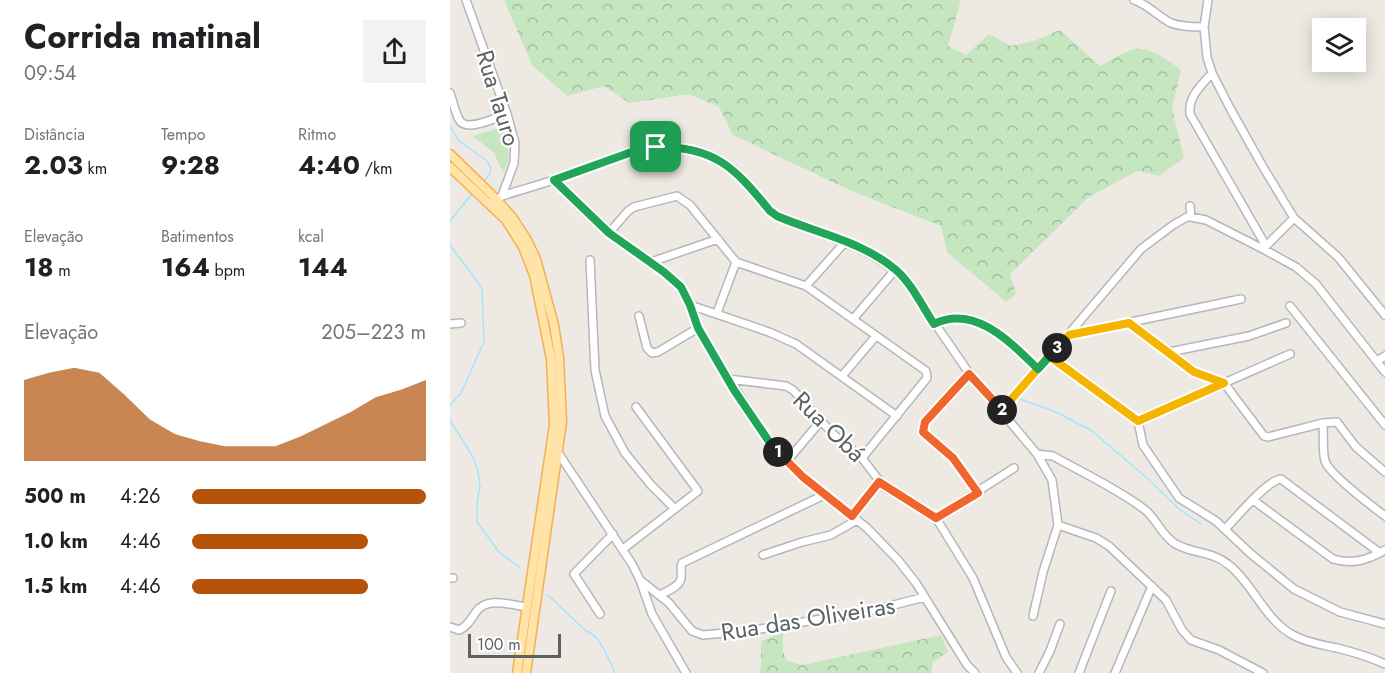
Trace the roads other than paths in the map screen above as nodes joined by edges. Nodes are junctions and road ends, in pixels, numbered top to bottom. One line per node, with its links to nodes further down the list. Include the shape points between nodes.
1 (466, 0): 7 (street, Rua Tauro)
2 (1134, 0): 4 (street, via 1170,22)
3 (1208, 0): 4 (street)
4 (1204, 27): 5 (street)
5 (1212, 73): 14 (street); 18 (street, via 1194,95 1190,114)
6 (450, 93): 7 (street, via 464,124)
7 (507, 114): 11 (street, Rua Tauro, via 516,154)
8 (450, 154): 9 (main road)
9 (453, 168): 11 (main road)
10 (554, 180): 11 (street); 15 (street); 17 (street, via 642,149 691,150 727,164 777,216)
11 (497, 200): 57 (main road, via 534,275 551,359)
12 (1190, 206): 13 (street)
13 (1191, 217): 18 (street, via 1206,220); 37 (street, via 1141,249)
14 (1294, 218): 18 (street); 28 (street, via 1338,257)
15 (609, 233): 16 (street, via 634,207 677,196 690,205); 20 (street)
16 (718, 239): 20 (street); 21 (street)
17 (846, 241): 22 (street); 23 (street)
18 (1265, 248): 43 (street, via 1305,273)
19 (590, 260): 67 (street, via 595,370 605,416 625,453)
20 (651, 262): 25 (street, via 681,287)
21 (736, 262): 23 (street); 27 (street)
22 (895, 270): 30 (street); 35 (street)
23 (806, 286): 30 (street)
24 (1242, 299): 32 (street)
25 (690, 305): 27 (street); 36 (street)
26 (1290, 306): 56 (street)
27 (717, 313): 47 (street, via 796,344)
28 (1385, 315)
29 (639, 316): 36 (street, via 652,353)
30 (854, 318): 38 (street)
31 (461, 322): 34 (street)
32 (1129, 323): 37 (street); 39 (street)
33 (1286, 323): 39 (street, via 1249,336)
34 (450, 324)
35 (934, 324): 44 (street, via 949,318 981,323 1005,338); 46 (street)
36 (698, 328): 48 (street)
37 (1069, 335): 41 (street)
38 (876, 336): 47 (street); 52 (street, via 926,371 927,378)
39 (1169, 352): 49 (street, via 1194,372)
40 (1290, 354): 49 (street)
41 (1049, 356): 44 (street); 53 (street)
42 (1385, 356): 43 (street)
43 (1377, 361): 45 (street)
44 (1038, 369): 51 (street)
45 (1385, 372)
46 (969, 374): 51 (street); 64 (street, via 922,429 953,458)
47 (842, 376): 52 (street)
48 (728, 379): 54 (street, Rua Obá, via 786,386); 60 (street, via 768,440)
49 (1224, 383): 53 (street); 55 (street, via 1266,437)
50 (636, 406): 67 (street, via 698,490)
51 (1001, 410): 58 (street)
52 (897, 416): 59 (street)
53 (1138, 421): 72 (street, via 1143,445 1173,491 1186,504)
54 (820, 422): 59 (street, Rua Obá); 60 (street)
55 (1323, 423): 62 (street, via 1340,424 1356,447); 68 (street, via 1328,467)
56 (1385, 425)
57 (555, 451): 73 (street); 77 (main road)
58 (1037, 454): 71 (street, via 1052,480); 89 (street, via 1053,456 1135,503 1176,544 1230,565 1261,606 1291,634)
59 (861, 458): 63 (street, Rua Obá)
60 (787, 461): 65 (street)
61 (1014, 468): 64 (street)
62 (1385, 472)
63 (879, 482): 69 (street, Rua Obá); 70 (street)
64 (978, 493): 70 (street)
65 (824, 495): 69 (street); 81 (street, via 682,563 678,584)
66 (1253, 500): 72 (street); 75 (street, via 1333,559 1358,562); 75 (street, via 1275,479 1281,479)
67 (674, 508): 74 (street)
68 (1385, 516)
69 (855, 518): 76 (street, via 831,535); 82 (street, via 898,560)
70 (936, 518): 94 (street, via 973,578 1006,657)
71 (1058, 525): 79 (street, via 1109,546); 85 (street)
72 (1226, 528): 87 (street, via 1251,554 1317,602)
73 (613, 534): 74 (street); 84 (street, via 574,574)
74 (622, 549): 78 (street)
75 (1382, 552)
76 (763, 555)
77 (537, 563): 83 (main road); 91 (main road)
78 (640, 580): 81 (street, Rua das Oliveiras); 92 (street, via 652,614)
79 (1152, 586): 97 (street); 98 (street, via 1171,605 1191,640)
80 (1111, 591): 96 (street)
81 (660, 595): 82 (street, Rua das Oliveiras, via 692,631 711,636 879,609)
82 (925, 597): 93 (street)
83 (527, 607): 88 (street, via 488,602 479,607 465,628); 90 (main road)
84 (600, 614)
85 (1033, 616)
86 (1060, 624): 95 (street)
87 (1385, 624)
88 (450, 627)
89 (1385, 664)
90 (517, 673)
91 (526, 673)
92 (686, 673)
93 (975, 673)
94 (1017, 673)
95 (1039, 673)
96 (1079, 673)
97 (1115, 673)
98 (1263, 673)

